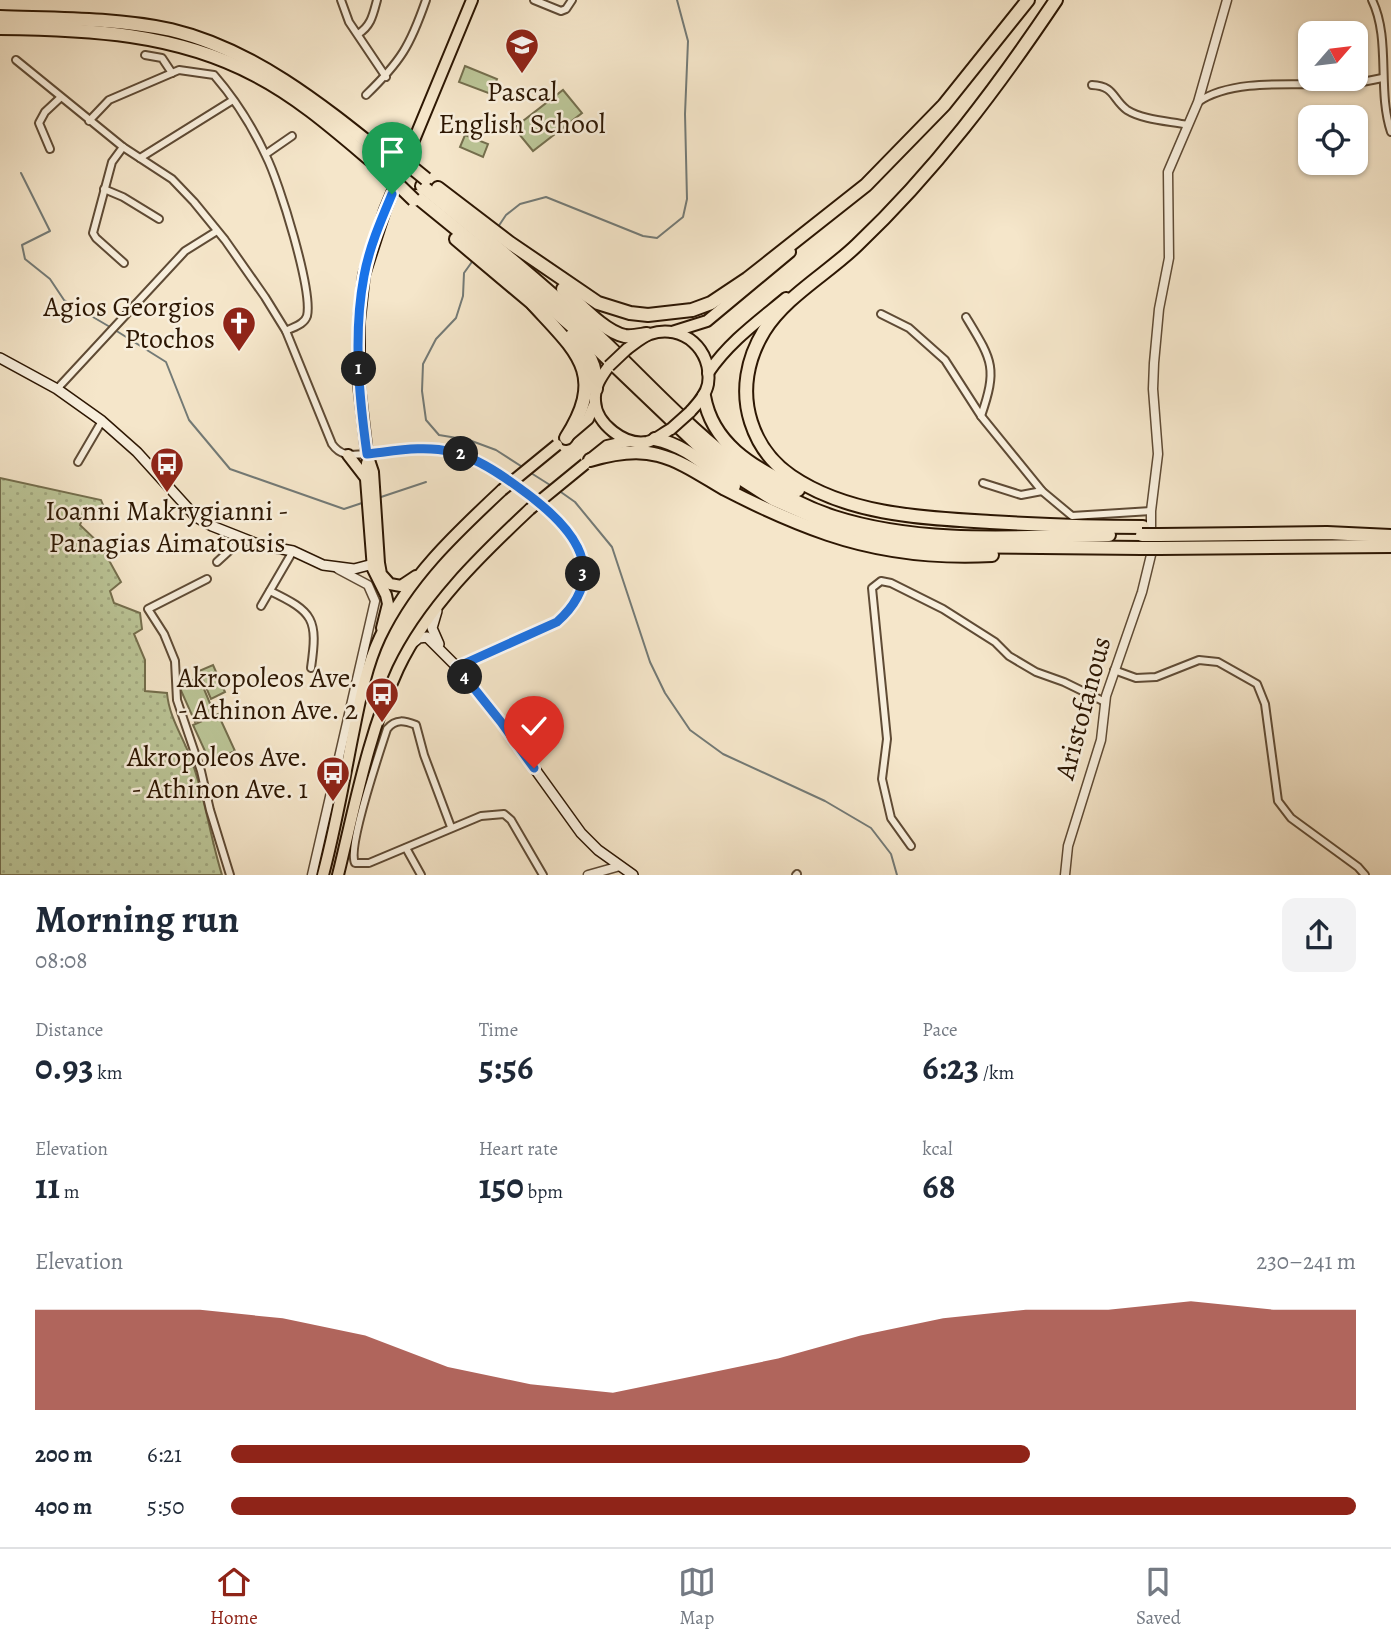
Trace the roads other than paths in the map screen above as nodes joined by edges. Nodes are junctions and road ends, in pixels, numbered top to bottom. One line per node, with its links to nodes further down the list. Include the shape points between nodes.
1 (341, 0): 13 (street)
2 (377, 0): 13 (street, via 372,21)
3 (426, 0): 18 (street, via 405,53)
4 (472, 0): 59 (main road, via 385,210 364,275 358,355)
5 (534, 0): 6 (street, via 561,11)
6 (572, 0)
7 (1028, 0): 34 (highway, via 944,105)
8 (1056, 0): 37 (highway, via 969,124)
9 (1227, 0): 24 (street, Aristofanous)
10 (1373, 0): 19 (street, via 1382,46)
11 (0, 17): 14 (highway, via 91,19)
12 (0, 28): 14 (highway)
13 (358, 34): 18 (street)
14 (171, 37): 33 (highway, via 255,81); 33 (highway, via 221,47 262,66 303,93)
15 (145, 55): 17 (street, via 162,58)
16 (16, 60): 22 (street)
17 (172, 73): 23 (street, via 214,75); 25 (street, via 109,100)
18 (386, 77): 21 (street)
19 (1382, 78): 24 (street, via 1351,84 1248,87); 27 (street)
20 (1092, 85): 26 (street, via 1115,93 1128,111)
21 (366, 95)
22 (60, 98): 25 (street); 30 (street, via 39,123)
23 (233, 100): 31 (street); 32 (street)
24 (1198, 102): 26 (street, Aristofanous)
25 (89, 121): 29 (street)
26 (1188, 125): 68 (street, Aristofanous, via 1168,172 1169,258 1158,309 1154,363 1158,454)
27 (1391, 132)
28 (292, 136): 31 (street)
29 (122, 147): 32 (street); 35 (street)
30 (50, 149)
31 (266, 154): 45 (street, via 305,281 306,317)
32 (140, 158): 39 (street, via 172,179)
33 (387, 165): 36 (highway, bridge); 36 (highway)
34 (866, 185): 40 (highway, via 727,293 692,310 630,313 598,303); 46 (main road, via 723,309 707,321)
35 (104, 189): 38 (street); 41 (street, via 93,233)
36 (418, 193): 40 (highway); 42 (highway, via 465,247); 69 (highway, via 521,267 708,442 748,473 810,508 886,528 931,534); 74 (highway, via 580,333 702,449 773,499 834,526 884,540 929,546)
37 (894, 205): 49 (main road, via 740,335); 72 (highway, via 857,245 782,309 756,346 746,393 748,413 764,450 790,476 809,487 888,512)
38 (159, 219)
39 (217, 231): 45 (street); 50 (street, via 185,251)
40 (510, 243): 47 (highway, via 607,327 629,337)
41 (124, 263)
42 (533, 304): 51 (highway, via 588,353 597,374); 57 (highway, via 573,348 586,381 582,410)
43 (881, 314): 54 (street, via 909,328 945,360)
44 (966, 317): 54 (street, via 992,369)
45 (286, 331): 60 (street, via 332,443)
46 (672, 332): 47 (main road); 49 (main road, via 702,350)
47 (648, 334): 51 (main road, bridge, via 609,366)
48 (0, 358): 50 (main road)
49 (708, 373): 52 (main road)
50 (57, 389): 55 (main road)
51 (596, 389): 53 (main road)
52 (704, 396): 56 (main road, bridge); 69 (highway, via 716,431 739,454 805,494 886,519)
53 (595, 403): 57 (main road, via 588,419); 58 (main road, via 608,427)
54 (981, 416): 65 (street)
55 (102, 421): 61 (street); 71 (main road, via 196,517)
56 (655, 439): 58 (main road); 67 (highway, via 688,451)
57 (561, 441): 79 (main road, bridge, via 502,490)
58 (629, 441): 62 (main road, via 607,446)
59 (367, 454): 60 (street); 63 (main road); 66 (main road, via 373,472); 87 (main road, via 422,449 464,455 543,506 578,544 583,580 568,612 557,622)
60 (348, 455): 63 (main road)
61 (78, 462)
62 (587, 462): 67 (highway, via 615,454 656,454); 82 (main road, bridge, via 530,509)
63 (366, 479): 66 (main road)
64 (983, 483): 65 (street, via 1021,495)
65 (1042, 491): 68 (street, via 1072,516)
66 (371, 500): 77 (main road)
67 (766, 507): 74 (highway, via 830,534 883,549 928,555 1022,554)
68 (1151, 512): 72 (street, Aristofanous)
69 (1126, 535): 72 (highway)
70 (1391, 536): 72 (highway, via 1286,529)
71 (242, 539): 75 (main road); 76 (street)
72 (1151, 539): 73 (highway); 74 (highway); 89 (street, Aristofanous, via 1142,592)
73 (1391, 546)
74 (1062, 548)
75 (293, 551): 78 (main road); 81 (street)
76 (217, 562)
77 (375, 563): 78 (main road); 79 (main road, via 394,586); 84 (main road, via 375,575 387,600)
78 (338, 569): 96 (street, via 368,585 375,601)
79 (421, 572): 84 (main road)
80 (207, 579): 95 (street, via 148,609 175,661 177,700)
81 (270, 591): 83 (street); 88 (street, via 302,607 310,619 315,642)
82 (441, 602): 85 (main road); 86 (main road, via 432,628)
83 (261, 606)
84 (380, 638): 97 (main road, via 361,693)
85 (412, 643): 86 (main road, via 427,637); 98 (main road, via 373,733)
86 (448, 657): 87 (main road)
87 (457, 667): 94 (main road, via 581,833)
88 (311, 668)
89 (1114, 670): 90 (street, Aristofanous); 104 (street, via 1136,678 1156,677 1199,660 1217,662 1256,684 1265,704 1278,801 1290,818)
90 (1105, 702): 92 (street, via 1036,672 954,616 891,583 881,581 872,587 887,739 882,779 891,818); 103 (street, Aristofanous, via 1101,740 1068,846)
91 (451, 827): 93 (street); 93 (street, via 416,726 393,723 387,729 352,859 369,863); 100 (street, via 481,816 504,814)
92 (911, 846)
93 (406, 848): 99 (street)
94 (620, 866): 101 (street); 102 (main road)
95 (230, 875)
96 (312, 875)
97 (323, 875)
98 (338, 875)
99 (421, 875)
100 (543, 875)
101 (588, 875)
102 (633, 875)
103 (1065, 875)
104 (1365, 875)

